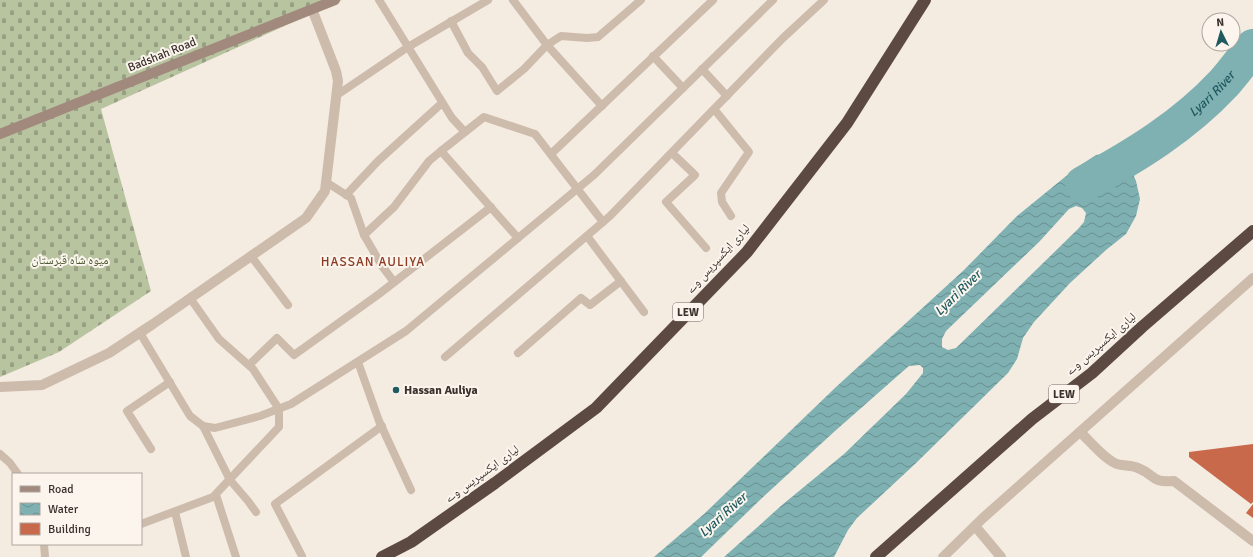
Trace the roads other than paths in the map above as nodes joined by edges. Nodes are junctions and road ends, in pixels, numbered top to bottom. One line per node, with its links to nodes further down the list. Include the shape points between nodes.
1 (335, 0): 10 (main road, Badshah Road)
2 (379, 0): 13 (lane)
3 (488, 0): 11 (lane)
4 (513, 0): 12 (lane)
5 (641, 0): 12 (lane, via 598,37 562,36)
6 (713, 0): 14 (lane)
7 (772, 0): 15 (lane)
8 (824, 0): 18 (lane)
9 (925, 0): 72 (highway, لیاری ایکسپریس وے / LEW, via 847,123 747,252 596,408 411,542)
10 (312, 9): 17 (street, via 336,71); 23 (main road, Badshah Road)
11 (451, 21): 12 (lane, via 468,53 482,67 497,91 524,69); 13 (lane)
12 (547, 45): 20 (lane)
13 (408, 47): 17 (lane); 19 (lane)
14 (653, 56): 16 (lane); 20 (lane)
15 (702, 69): 16 (lane); 18 (lane)
16 (683, 88): 28 (lane)
17 (337, 95): 27 (street)
18 (727, 96): 21 (lane)
19 (442, 103): 22 (lane); 29 (lane, via 378,161)
20 (602, 106): 26 (lane)
21 (714, 109): 25 (lane); 31 (lane, via 748,152 722,193 722,202)
22 (466, 132): 24 (lane); 26 (lane, via 484,116 535,134)
23 (0, 134)
24 (441, 150): 30 (lane); 34 (lane, via 429,161 394,207)
25 (672, 153): 32 (lane); 37 (lane, via 695,175 666,202)
26 (551, 154): 28 (lane)
27 (326, 182): 29 (lane); 38 (street, via 325,191 306,218)
28 (578, 188): 32 (lane); 36 (lane)
29 (346, 195): 34 (lane, via 351,198)
30 (490, 207): 36 (lane); 41 (lane)
31 (731, 216)
32 (603, 222): 35 (lane)
33 (1253, 231): 73 (highway, لیاری ایکسپریس وے / LEW, via 1092,373 1032,418)
34 (364, 235): 41 (lane)
35 (587, 236): 40 (lane); 47 (lane)
36 (518, 238): 48 (lane, via 406,331)
37 (706, 248)
38 (251, 256): 42 (street); 43 (lane)
39 (1253, 278): 55 (street)
40 (621, 280): 44 (lane); 46 (lane, via 590,305 581,298)
41 (394, 282): 49 (lane, via 294,355 278,338)
42 (190, 298): 45 (street); 49 (lane, via 219,339)
43 (288, 305)
44 (644, 312)
45 (140, 332): 50 (lane); 51 (street, via 109,352 42,385)
46 (518, 353)
47 (445, 357)
48 (358, 362): 52 (lane, via 291,404); 54 (lane)
49 (249, 365): 52 (lane)
50 (170, 382): 53 (lane, via 190,416); 56 (lane, via 127,411)
51 (0, 388)
52 (278, 409): 53 (lane, via 215,428); 59 (lane, via 279,427)
53 (203, 426): 59 (lane)
54 (382, 426): 60 (lane); 68 (lane, via 275,504)
55 (1080, 432): 65 (street); 66 (street, via 1116,463 1137,467 1155,480 1174,481)
56 (151, 449)
57 (0, 454): 58 (lane)
58 (17, 473)
59 (230, 480): 61 (lane); 63 (lane)
60 (411, 490)
61 (216, 495): 62 (lane); 71 (lane)
62 (175, 512): 64 (lane); 70 (lane)
63 (256, 512)
64 (142, 524)
65 (974, 526): 74 (street); 75 (street)
66 (1253, 541)
67 (44, 545): 69 (lane)
68 (302, 556)
69 (45, 557)
70 (186, 557)
71 (236, 557)
72 (382, 557)
73 (876, 557)
74 (943, 557)
75 (1001, 557)

